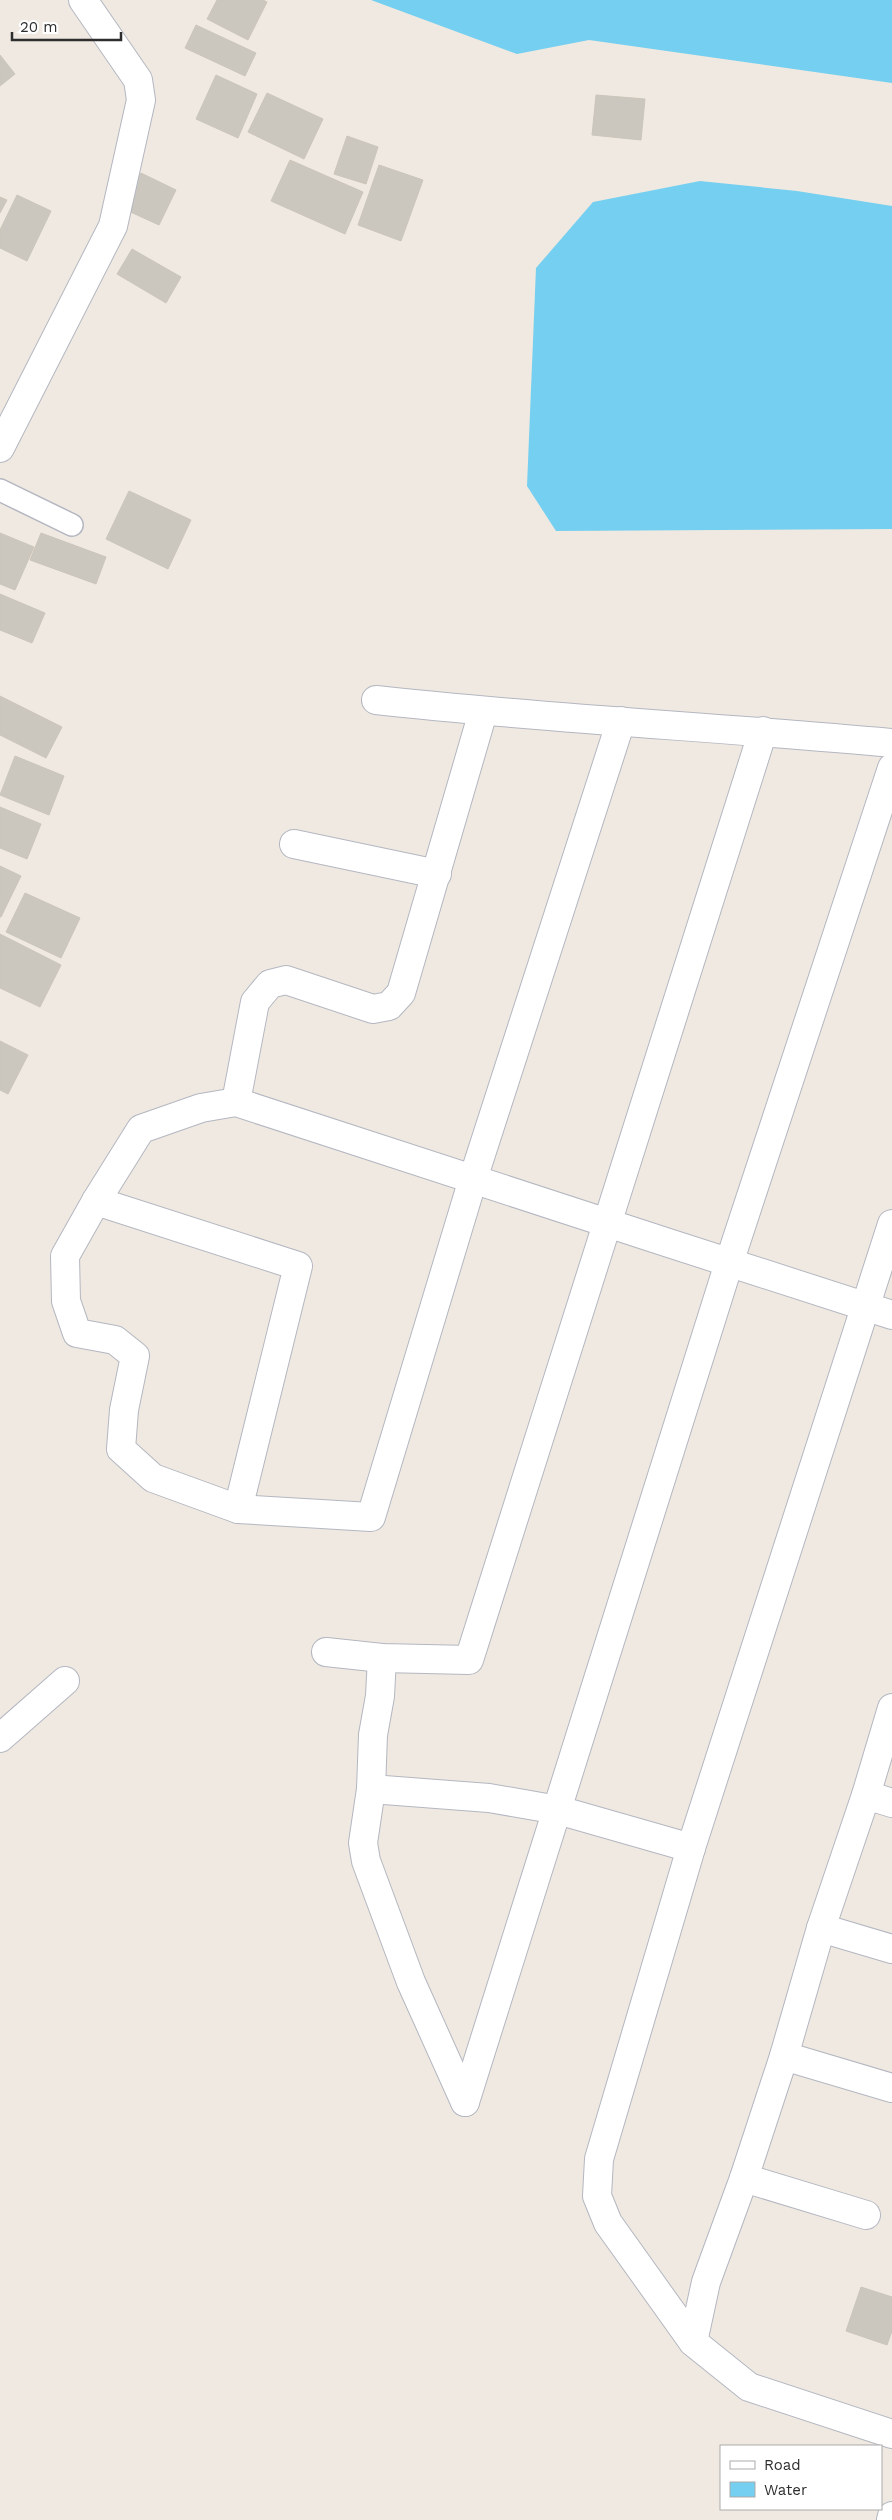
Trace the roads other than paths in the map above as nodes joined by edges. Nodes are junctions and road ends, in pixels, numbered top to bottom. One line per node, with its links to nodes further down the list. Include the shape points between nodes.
1 (83, 0): 2 (street, via 138,80 141,100 113,226)
2 (0, 448)
3 (0, 490): 4 (lane)
4 (72, 525)
5 (376, 700): 6 (street)
6 (483, 712): 7 (street); 12 (street)
7 (621, 721): 8 (street); 14 (street)
8 (763, 731): 9 (street); 16 (street)
9 (892, 743)
10 (892, 768): 18 (street)
11 (294, 844): 12 (street)
12 (437, 874): 13 (street, via 401,993 389,1006 373,1009 286,980 270,984 254,1002)
13 (236, 1102): 14 (street); 15 (street, via 201,1108 140,1129)
14 (473, 1179): 16 (street); 21 (street, via 371,1517)
15 (96, 1201): 21 (street, via 65,1256 66,1302 77,1333 115,1340 135,1356 124,1410 121,1449 153,1478); 21 (street, via 298,1266)
16 (606, 1223): 18 (street); 23 (street, via 469,1660)
17 (892, 1224): 19 (street)
18 (729, 1263): 19 (street); 30 (street)
19 (865, 1306): 20 (street); 31 (street)
20 (892, 1315)
21 (238, 1508)
22 (326, 1652): 23 (street)
23 (382, 1658): 27 (street)
24 (65, 1681): 26 (street)
25 (892, 1708): 28 (street)
26 (0, 1738)
27 (371, 1789): 30 (street, via 489,1798); 30 (street, via 364,1843 366,1861 411,1982 465,2102)
28 (866, 1795): 29 (street); 32 (street)
29 (892, 1803)
30 (558, 1810): 31 (street)
31 (691, 1848): 38 (street, via 599,2159 597,2196 608,2222)
32 (821, 1928): 33 (street); 34 (street)
33 (892, 1949)
34 (784, 2056): 35 (street); 36 (street)
35 (892, 2088)
36 (744, 2178): 37 (street); 38 (street, via 706,2282)
37 (866, 2215)
38 (693, 2342): 39 (street, via 749,2387)
39 (892, 2434)
40 (892, 2516): 41 (street)
41 (891, 2520)

